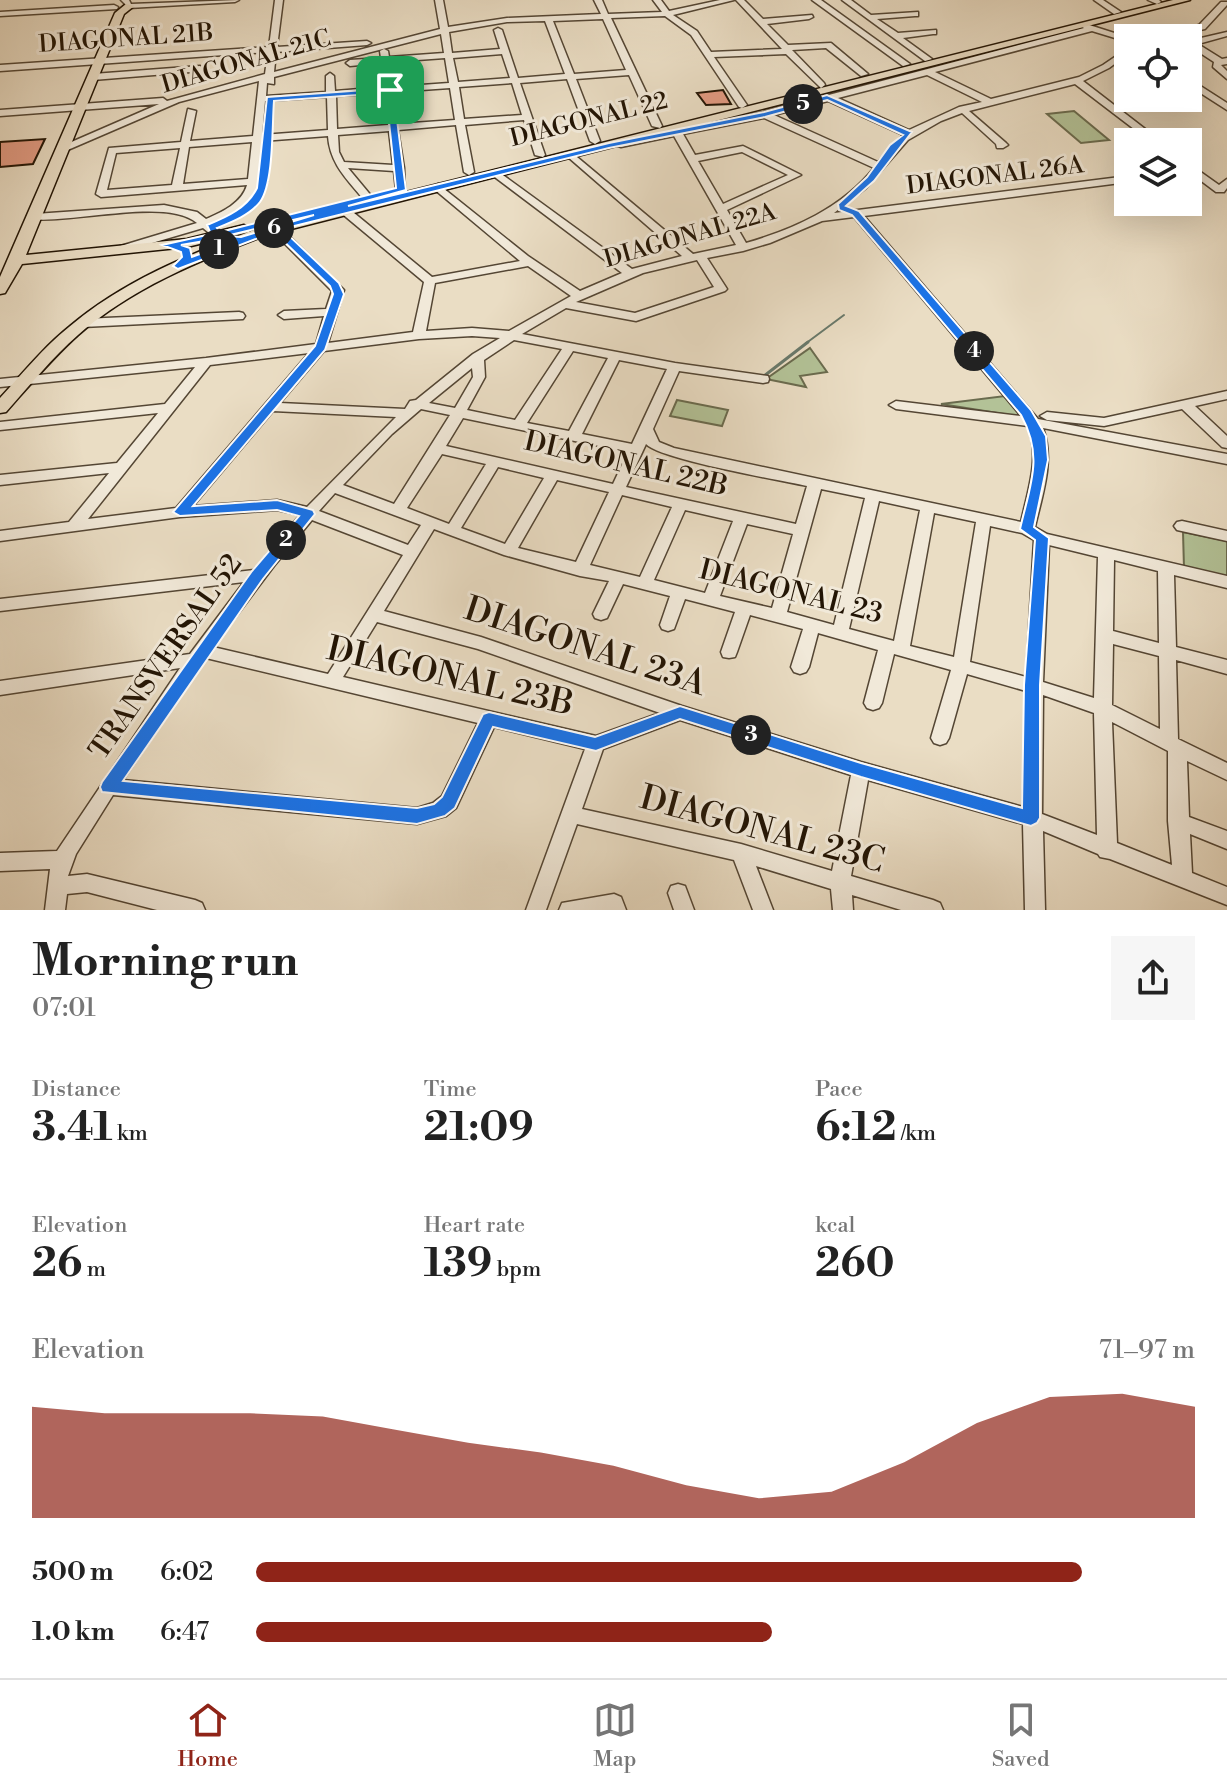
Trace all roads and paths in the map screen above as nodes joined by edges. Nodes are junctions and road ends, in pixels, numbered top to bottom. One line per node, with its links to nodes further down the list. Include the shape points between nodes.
1 (14, 0): 20 (street)
2 (235, 0): 14 (street)
3 (279, 0): 36 (street)
4 (439, 0): 28 (street)
5 (598, 0): 23 (street)
6 (657, 0): 18 (street)
7 (730, 0): 18 (street)
8 (740, 0): 25 (street)
9 (816, 0): 22 (street)
10 (846, 0): 21 (street)
11 (1098, 0): 17 (street)
12 (1185, 0): 26 (main road, DIAGONAL 22)
13 (1159, 1): 17 (main road, DIAGONAL 22)
14 (121, 3): 20 (street); 47 (main road)
15 (1222, 3): 27 (street)
16 (795, 6): 25 (street, via 809,17)
17 (1117, 12): 51 (main road, DIAGONAL 22)
18 (667, 14): 23 (street); 43 (street, via 694,33)
19 (915, 14): 21 (street)
20 (1, 15)
21 (866, 15): 22 (street); 33 (street)
22 (839, 16): 50 (street)
23 (606, 19): 24 (street); 53 (street)
24 (549, 20): 28 (street, via 495,21); 59 (street)
25 (760, 22): 37 (street)
26 (1087, 26): 32 (street); 51 (street); 88 (main road, DIAGONAL 22)
27 (1202, 27)
28 (445, 30): 34 (street, DIAGONAL 21C); 42 (street)
29 (498, 30): 38 (street)
30 (933, 32): 33 (street)
31 (1227, 34): 35 (street)
32 (1114, 35)
33 (896, 36): 51 (street)
34 (399, 41): 36 (street, DIAGONAL 21B); 55 (street, DIAGONAL 21C)
35 (1202, 41)
36 (272, 49): 40 (street, DIAGONAL 21B); 55 (street)
37 (787, 50): 43 (street); 54 (street, via 828,45); 65 (street)
38 (505, 51): 42 (street, DIAGONAL 21C); 60 (street)
39 (1202, 51): 44 (street)
40 (204, 54): 47 (street, DIAGONAL 21B); 58 (street, via 199,72)
41 (385, 55): 42 (street, DIAGONAL 21C); 49 (street, DIAGONAL 21C); 63 (street)
42 (449, 55): 62 (street)
43 (710, 55): 70 (street)
44 (1210, 56): 45 (street); 46 (street)
45 (1202, 57)
46 (1225, 59): 57 (street, via 1216,65)
47 (96, 61): 52 (street, DIAGONAL 21B); 58 (main road); 71 (main road)
48 (1114, 62): 61 (street, DIAGONAL 22A)
49 (350, 63)
50 (906, 64): 51 (main road, DIAGONAL 22); 54 (main road, DIAGONAL 22)
51 (927, 65): 65 (street); 69 (street)
52 (0, 68)
53 (631, 72): 59 (street, DIAGONAL 21C); 79 (street)
54 (864, 74): 65 (main road, DIAGONAL 22)
55 (269, 76): 67 (street, via 263,80); 68 (street, DIAGONAL 21C)
56 (330, 76): 66 (street)
57 (1227, 76)
58 (93, 77): 71 (main road)
59 (570, 77): 60 (street, DIAGONAL 21C); 86 (street)
60 (515, 81): 62 (street, DIAGONAL 21C); 77 (street)
61 (1077, 81): 69 (street, DIAGONAL 22A); 81 (street)
62 (454, 85): 63 (street, DIAGONAL 21C); 78 (street)
63 (390, 90): 66 (street, DIAGONAL 21C); 80 (street)
64 (1202, 90): 72 (street)
65 (824, 91): 70 (main road, DIAGONAL 22); 76 (street); 84 (street)
66 (331, 95): 67 (street, DIAGONAL 21C); 82 (street)
67 (265, 99): 85 (street)
68 (176, 100): 71 (street); 90 (street, DIAGONAL 21C)
69 (988, 101): 73 (street, DIAGONAL 22A)
70 (742, 105): 79 (main road, DIAGONAL 22)
71 (76, 107): 75 (street); 90 (main road); 121 (main road)
72 (1227, 107)
73 (962, 109): 84 (street, DIAGONAL 22A); 89 (street)
74 (191, 111): 87 (street)
75 (0, 113)
76 (765, 115): 83 (street); 95 (street)
77 (527, 117): 78 (street); 91 (street)
78 (460, 123): 80 (street); 97 (street)
79 (657, 126): 86 (main road, DIAGONAL 22)
80 (394, 128): 82 (street); 96 (street)
81 (1139, 128)
82 (332, 133): 85 (street); 94 (street)
83 (678, 134): 88 (street); 93 (street)
84 (909, 134): 95 (street, DIAGONAL 22A)
85 (262, 139): 87 (street); 100 (street)
86 (595, 141): 91 (main road, DIAGONAL 22)
87 (184, 145): 104 (street); 104 (street, via 112,150 101,194)
88 (609, 146): 92 (main road, DIAGONAL 22)
89 (1000, 146)
90 (63, 149): 111 (main road)
91 (540, 155): 97 (main road, DIAGONAL 22)
92 (571, 155): 98 (main road, DIAGONAL 22); 119 (street)
93 (692, 159): 108 (street); 108 (street, via 743,149 796,175)
94 (340, 165): 96 (street); 106 (street)
95 (879, 166): 107 (street, DIAGONAL 22A)
96 (399, 168): 105 (street)
97 (469, 172): 105 (main road, DIAGONAL 22)
98 (496, 173): 103 (main road, DIAGONAL 22); 123 (street)
99 (1202, 175): 102 (street)
100 (258, 181): 104 (street); 113 (street, via 260,195 251,206)
101 (1114, 181): 110 (street, DIAGONAL 26A)
102 (1224, 186)
103 (438, 187): 109 (main road, DIAGONAL 22); 120 (street)
104 (177, 188)
105 (401, 190): 106 (main road, DIAGONAL 22)
106 (368, 198): 113 (main road, DIAGONAL 22)
107 (844, 201): 110 (street, via 844,210); 112 (street, DIAGONAL 22A)
108 (721, 209): 117 (street)
109 (344, 210): 114 (main road, DIAGONAL 22); 124 (street)
110 (856, 213): 112 (street, DIAGONAL 26A); 151 (street)
111 (35, 217): 113 (street, via 164,208 193,214); 121 (main road)
112 (818, 218): 117 (street, DIAGONAL 22A)
113 (211, 228): 115 (main road, via 224,240); 116 (main road, DIAGONAL 22); 118 (street)
114 (275, 228): 115 (main road, DIAGONAL 22); 128 (street, via 335,285)
115 (242, 240): 122 (main road, DIAGONAL 22)
116 (167, 245): 118 (main road, DIAGONAL 22); 122 (main road, via 186,250 187,258)
117 (743, 248): 119 (street, DIAGONAL 22A)
118 (117, 250): 121 (main road, DIAGONAL 22)
119 (696, 257): 123 (street, DIAGONAL 22A); 127 (street, via 721,289 636,317)
120 (528, 263): 124 (street); 126 (street)
121 (7, 264): 125 (main road)
122 (178, 266): 131 (main road, DIAGONAL 22)
123 (631, 274): 126 (street, DIAGONAL 22A)
124 (430, 281): 132 (street)
125 (0, 288)
126 (580, 296): 127 (street, DIAGONAL 22A)
127 (564, 304): 133 (street, DIAGONAL 22A)
128 (332, 312): 129 (street); 134 (street)
129 (284, 315)
130 (239, 316): 131 (street)
131 (83, 323): 141 (main road, DIAGONAL 22)
132 (419, 335): 133 (street); 134 (street)
133 (509, 335): 135 (street); 137 (street, TRANSVERSAL 52)
134 (321, 347): 138 (street); 147 (street)
135 (569, 348): 136 (street); 153 (street)
136 (615, 356): 139 (street); 155 (street)
137 (477, 357): 149 (street, TRANSVERSAL 52); 150 (street, via 479,377)
138 (206, 362): 141 (street); 146 (street)
139 (675, 367): 140 (street); 154 (street)
140 (763, 379)
141 (26, 381): 142 (street); 148 (main road, DIAGONAL 22)
142 (0, 383)
143 (1227, 395): 144 (street)
144 (1185, 404): 151 (street, via 1099,423); 156 (street)
145 (896, 405): 151 (street)
146 (171, 407): 152 (street); 161 (street)
147 (272, 407): 149 (street); 171 (street)
148 (0, 408)
149 (411, 409): 150 (street); 165 (street, TRANSVERSAL 52)
150 (458, 414): 153 (street); 157 (street)
151 (1030, 418): 159 (street); 180 (street, via 1042,446)
152 (0, 426)
153 (518, 426): 155 (street)
154 (646, 428): 158 (street); 164 (street, via 649,440 664,450)
155 (573, 437): 158 (street)
156 (1227, 444)
157 (438, 449): 160 (street, DIAGONAL 22B); 170 (street)
158 (636, 449): 166 (street)
159 (1227, 459)
160 (495, 461): 162 (street, DIAGONAL 22B); 178 (street)
161 (123, 467): 163 (street); 176 (street)
162 (553, 474): 166 (street, DIAGONAL 22B); 183 (street)
163 (0, 480)
164 (815, 483): 167 (street); 179 (street)
165 (333, 487): 170 (street, DIAGONAL 23); 172 (street, TRANSVERSAL 52)
166 (616, 488): 168 (street, DIAGONAL 22B); 187 (street)
167 (873, 496): 169 (street); 202 (street)
168 (681, 503): 173 (street, DIAGONAL 22B); 191 (street)
169 (928, 507): 174 (street); 204 (street)
170 (398, 510): 175 (street, DIAGONAL 23)
171 (180, 512): 172 (street, via 277,505); 176 (street)
172 (308, 514): 184 (street); 188 (street, TRANSVERSAL 52)
173 (742, 517): 179 (street, DIAGONAL 22B); 194 (street)
174 (984, 519): 180 (street); 208 (street)
175 (430, 523): 178 (street, DIAGONAL 23); 184 (street)
176 (74, 526): 181 (street)
177 (1182, 526): 182 (street)
178 (452, 531): 183 (street, DIAGONAL 23)
179 (802, 531): 199 (street)
180 (1034, 534): 185 (street); 212 (street)
181 (0, 536)
182 (1227, 536)
183 (509, 551): 187 (street, DIAGONAL 23)
184 (411, 552): 198 (street)
185 (1106, 553): 186 (street); 203 (street)
186 (1166, 567): 190 (street); 206 (street)
187 (580, 570): 189 (street, DIAGONAL 23)
188 (257, 575): 195 (street); 207 (street, TRANSVERSAL 52)
189 (618, 579): 191 (street, DIAGONAL 23); 197 (street)
190 (1227, 582): 192 (street)
191 (644, 585): 193 (street, DIAGONAL 23)
192 (1227, 592)
193 (679, 594): 194 (street, DIAGONAL 23); 200 (street)
194 (710, 601): 196 (street, DIAGONAL 23)
195 (0, 605)
196 (744, 608): 199 (street, DIAGONAL 23); 205 (street)
197 (601, 614)
198 (375, 615): 211 (street); 216 (street, DIAGONAL 23A, via 481,643)
199 (778, 616): 201 (street, DIAGONAL 23)
200 (668, 625)
201 (812, 625): 202 (street, DIAGONAL 23); 209 (street)
202 (840, 633): 204 (street, DIAGONAL 23)
203 (1104, 635): 206 (street); 215 (street)
204 (895, 646): 208 (street, DIAGONAL 23); 214 (street)
205 (729, 652)
206 (1167, 652): 210 (street); 220 (street)
207 (200, 655): 211 (street, DIAGONAL 23B); 213 (street, DIAGONAL 23B); 223 (street, TRANSVERSAL 52)
208 (961, 665): 212 (street, DIAGONAL 23); 218 (street)
209 (800, 667)
210 (1227, 667)
211 (331, 683): 217 (street, DIAGONAL 23B)
212 (1032, 685): 215 (street, DIAGONAL 23); 225 (street)
213 (0, 688)
214 (873, 703)
215 (1103, 707): 220 (street, DIAGONAL 23); 228 (street)
216 (680, 713): 219 (street, DIAGONAL 23B); 221 (street, DIAGONAL 23A)
217 (489, 719): 219 (street, DIAGONAL 23B); 223 (street, via 449,802 417,816)
218 (940, 738)
219 (596, 744): 224 (street)
220 (1173, 746): 222 (street, DIAGONAL 23); 226 (street)
221 (861, 770): 225 (street, DIAGONAL 23A); 233 (street)
222 (1227, 772)
223 (109, 787): 230 (street, TRANSVERSAL 52)
224 (573, 815): 229 (street, DIAGONAL 23C); 239 (street)
225 (1031, 818): 228 (street, DIAGONAL 23A); 243 (street)
226 (1178, 821): 227 (street); 232 (street)
227 (1227, 840)
228 (1107, 851): 232 (street, DIAGONAL 23A)
229 (741, 853): 233 (street, DIAGONAL 23C); 241 (street)
230 (62, 860): 231 (street); 235 (street, TRANSVERSAL 52)
231 (0, 862)
232 (1182, 879): 234 (street, DIAGONAL 23A)
233 (840, 881): 237 (street, DIAGONAL 23C); 242 (street)
234 (1227, 896)
235 (54, 903): 238 (street, via 87,883)
236 (615, 907): 240 (street)
237 (927, 909)
238 (195, 910)
239 (536, 910)
240 (569, 910)
241 (763, 910)
242 (843, 910)
243 (1035, 910)

